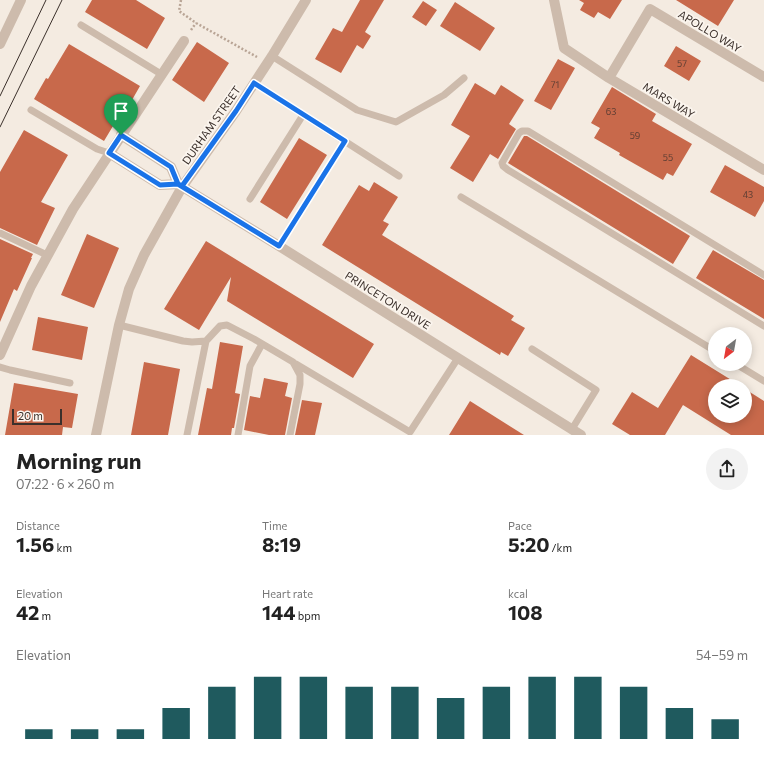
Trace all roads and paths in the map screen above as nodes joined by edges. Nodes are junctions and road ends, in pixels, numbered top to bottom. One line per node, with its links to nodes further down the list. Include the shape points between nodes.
1 (21, 0): 7 (street)
2 (181, 0): 8 (path, via 179,11 196,23)
3 (306, 0): 8 (street, DURHAM STREET)
4 (554, 0): 12 (street, MARS WAY, via 564,48)
5 (81, 25): 9 (lane)
6 (184, 41): 9 (street)
7 (0, 44)
8 (270, 59): 11 (lane, via 357,110 396,122 444,95); 13 (street, DURHAM STREET)
9 (161, 74): 16 (street)
10 (764, 77): 12 (street, APOLLO WAY, via 650,9)
11 (464, 78)
12 (609, 78): 19 (street, MARS WAY)
13 (254, 83): 15 (lane); 21 (street, DURHAM STREET)
14 (31, 110): 18 (lane, via 97,149)
15 (303, 115): 17 (lane); 23 (lane)
16 (121, 135): 18 (street); 21 (street, via 171,167)
17 (345, 141): 20 (lane); 25 (lane)
18 (109, 153): 21 (street, via 160,185); 26 (street)
19 (764, 170)
20 (399, 176)
21 (180, 185): 25 (street, PRINCETON DRIVE); 28 (street, DURHAM STREET, via 144,255 129,290)
22 (461, 197): 32 (lane)
23 (250, 199)
24 (0, 233): 26 (lane)
25 (279, 246): 35 (street, PRINCETON DRIVE)
26 (47, 255): 34 (street)
27 (764, 274): 29 (lane, via 528,131 520,133 502,163 508,170)
28 (119, 325): 30 (lane, via 183,341); 43 (street, DURHAM STREET)
29 (764, 326)
30 (206, 341): 31 (lane, via 220,326 227,325); 44 (lane)
31 (262, 344): 36 (lane); 45 (lane, via 250,366)
32 (708, 347)
33 (532, 349): 41 (lane, via 596,390)
34 (0, 354)
35 (458, 358): 41 (street, PRINCETON DRIVE); 42 (lane)
36 (293, 362): 42 (lane); 46 (lane, via 298,369 300,380)
37 (0, 367): 40 (lane)
38 (748, 371): 39 (lane)
39 (764, 381)
40 (70, 383)
41 (577, 432)
42 (413, 434)
43 (96, 435)
44 (187, 435)
45 (238, 435)
46 (290, 435)

